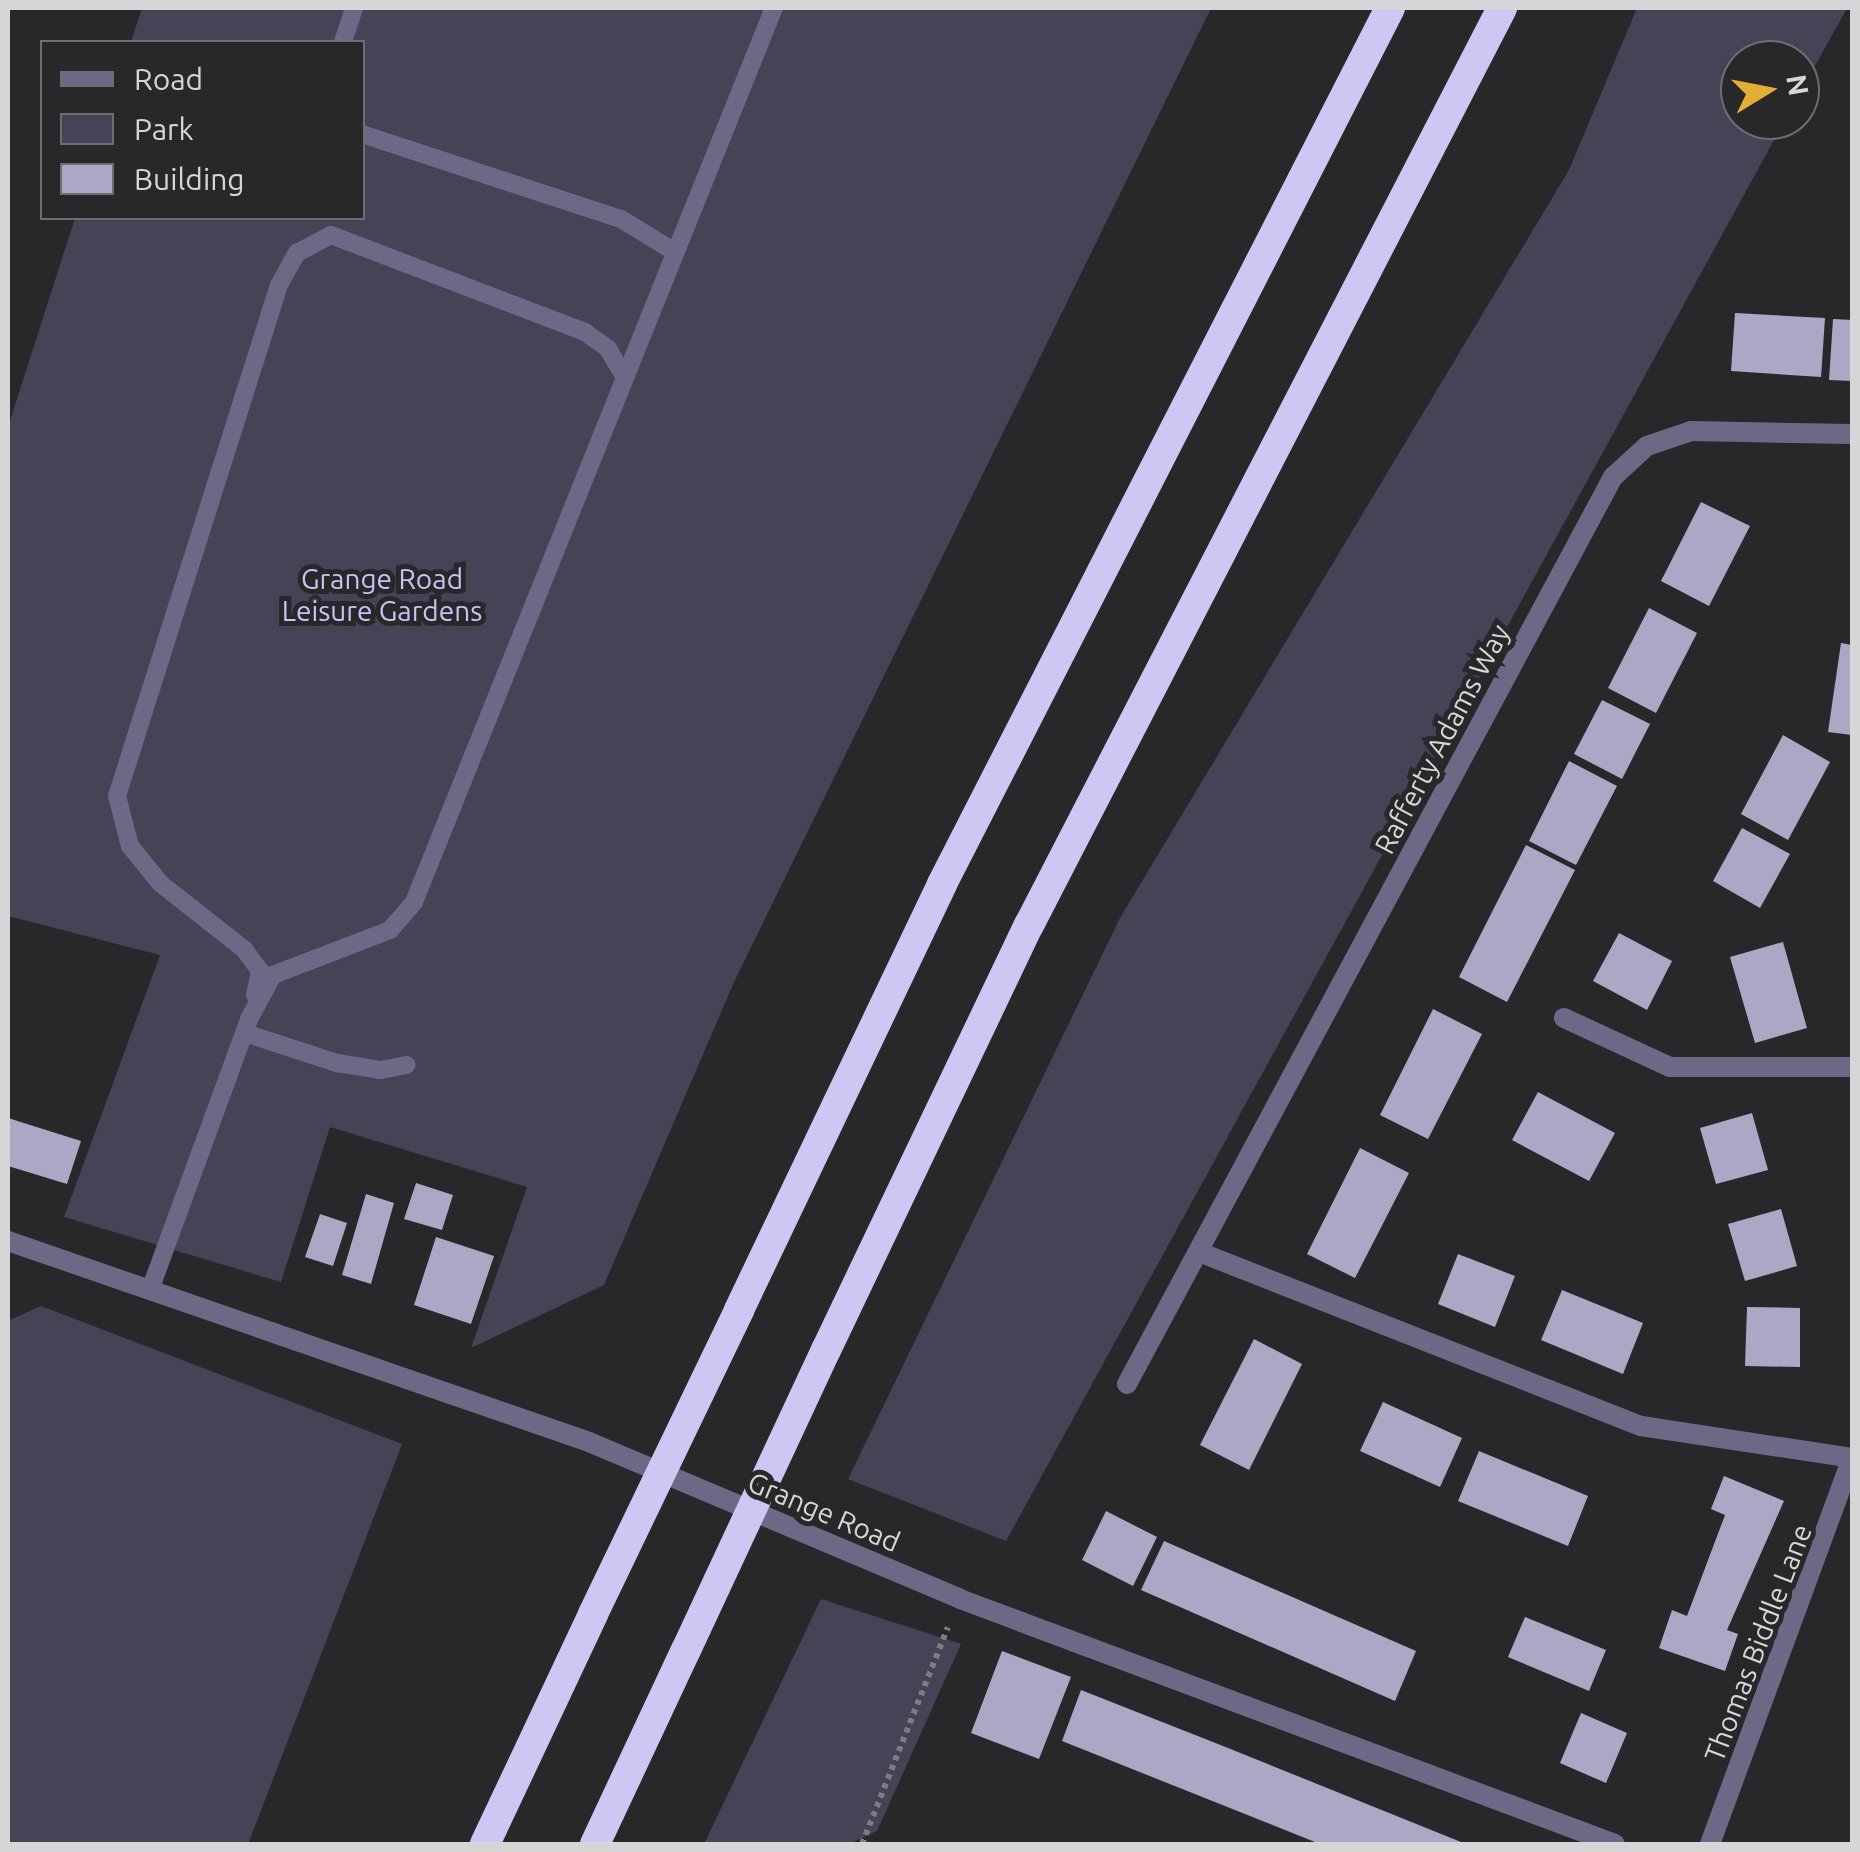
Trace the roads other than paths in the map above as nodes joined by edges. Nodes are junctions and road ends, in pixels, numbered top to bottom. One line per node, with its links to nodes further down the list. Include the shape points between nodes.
1 (354, 8): 5 (lane)
2 (774, 8): 7 (lane)
3 (1390, 8): 20 (highway, bridge, via 942,884)
4 (1502, 8): 21 (highway, bridge, via 1029,925)
5 (344, 40)
6 (365, 135): 7 (lane, via 621,219)
7 (676, 252): 8 (lane)
8 (624, 377): 11 (lane, via 414,902 390,930 273,974); 11 (lane, via 608,349 586,332 331,235 297,253 279,285 117,796 130,846 260,971)
9 (1852, 434): 15 (street, Rafferty Adams Way, via 1691,432 1647,446 1613,476)
10 (1564, 1018): 13 (street, via 1670,1067)
11 (247, 1026): 12 (lane, via 337,1064 381,1070); 16 (lane)
12 (407, 1065)
13 (1852, 1067)
14 (8, 1240): 16 (street, Grange Road)
15 (1199, 1252): 17 (street, Rafferty Adams Way); 18 (street, via 1641,1426)
16 (150, 1290): 22 (street, Grange Road, via 589,1442 960,1599)
17 (1126, 1384)
18 (1852, 1459): 19 (street, Thomas Biddle Lane)
19 (1847, 1499): 23 (street, Thomas Biddle Lane)
20 (485, 1844)
21 (595, 1844)
22 (1615, 1844)
23 (1710, 1844)

